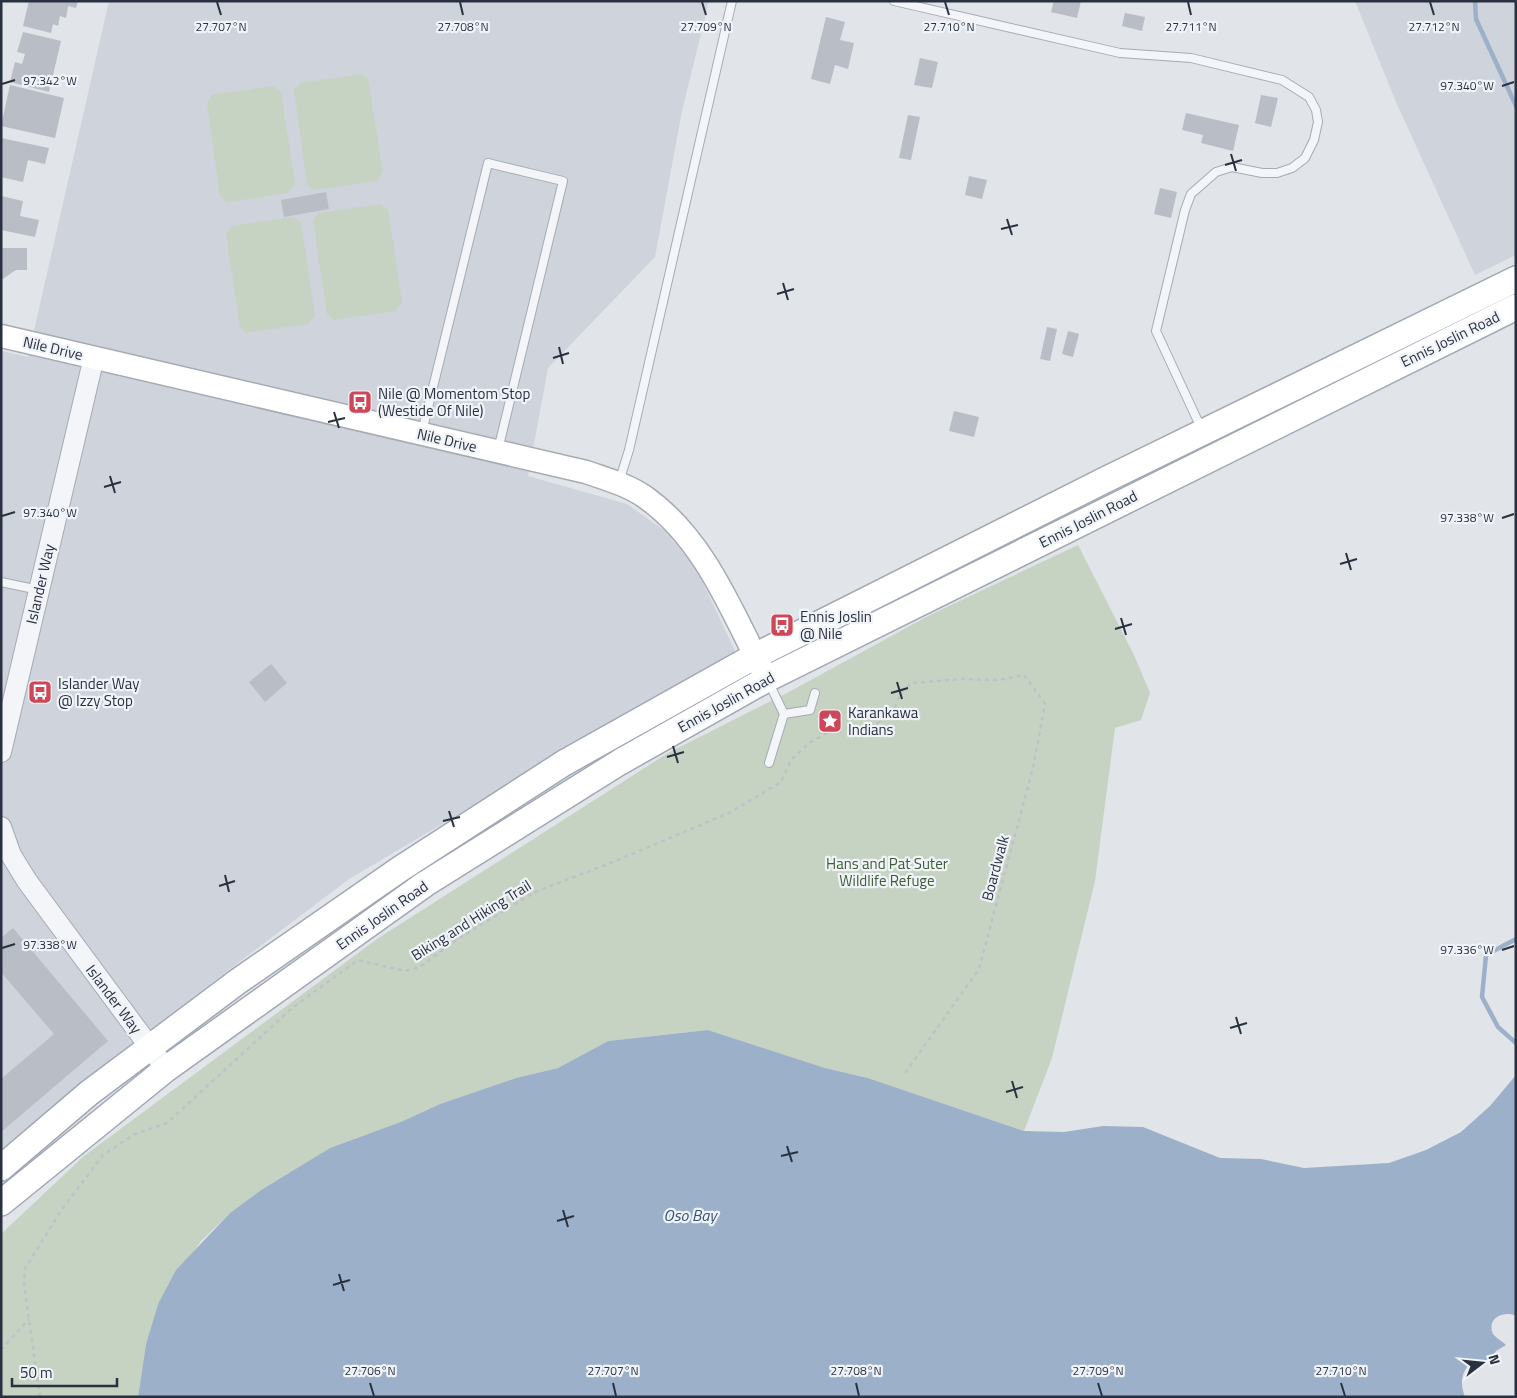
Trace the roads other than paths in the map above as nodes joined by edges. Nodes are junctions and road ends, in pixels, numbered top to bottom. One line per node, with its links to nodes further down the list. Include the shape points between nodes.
1 (732, 1): 11 (lane, via 629,450)
2 (894, 1): 7 (lane, via 1120,53 1190,58 1282,80 1309,97 1318,122 1305,158 1292,168 1277,173 1232,167 1216,172 1191,194 1185,210 1156,331)
3 (1516, 279): 7 (main road, Ennis Joslin Road)
4 (1516, 307): 10 (main road, Ennis Joslin Road)
5 (1, 336): 6 (main road, Nile Drive)
6 (94, 357): 8 (main road, Nile Drive); 13 (street, Islander Way)
7 (1203, 432): 10 (main road); 14 (main road, Ennis Joslin Road)
8 (422, 434): 9 (main road, Nile Drive); 9 (lane, via 488,162 563,181)
9 (498, 452): 11 (main road, Nile Drive, via 586,472)
10 (1214, 456): 15 (main road, Ennis Joslin Road)
11 (618, 484): 14 (main road, Nile Drive, via 644,496 663,512 703,557)
12 (1, 582): 13 (lane)
13 (39, 590): 18 (street, Islander Way)
14 (754, 656): 15 (main road, Nile Drive); 21 (main road, Ennis Joslin Road, via 564,763 449,837 237,982)
15 (767, 679): 17 (lane); 22 (main road, Ennis Joslin Road, via 620,762 425,884)
16 (815, 693): 17 (lane, via 810,710)
17 (784, 714): 19 (lane)
18 (1, 752)
19 (770, 763)
20 (1, 827): 21 (street, Islander Way, via 11,855 27,881)
21 (150, 1046): 22 (street, Islander Way); 23 (main road, Ennis Joslin Road, via 88,1093)
22 (166, 1069): 24 (main road, Ennis Joslin Road)
23 (1, 1168)
24 (1, 1203)

